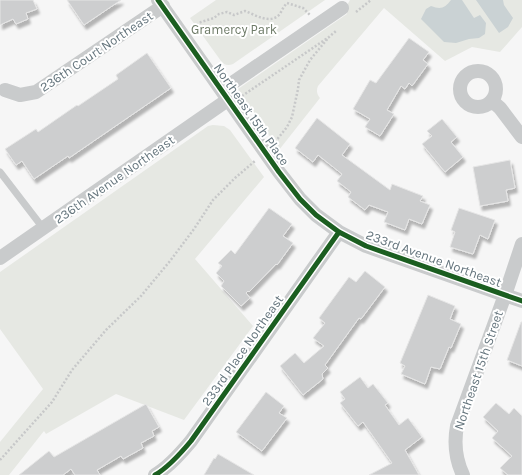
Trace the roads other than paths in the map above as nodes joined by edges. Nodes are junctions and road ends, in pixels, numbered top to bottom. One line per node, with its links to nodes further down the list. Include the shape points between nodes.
1 (161, 3): 3 (street, 236th Court Northeast, via 36,92 20,95); 4 (street, Northeast 15th Place)
2 (342, 8): 4 (street, 236th Avenue Northeast)
3 (6, 90)
4 (225, 95): 8 (street, 236th Avenue Northeast); 9 (street, Northeast 15th Place, via 300,199)
5 (492, 101): 6 (street)
6 (522, 137)
7 (0, 172): 8 (lane)
8 (43, 228): 11 (street, 236th Avenue Northeast)
9 (339, 232): 12 (street, 233rd Avenue Northeast, via 366,246); 14 (street, 233rd Place Northeast, via 192,441)
10 (522, 244): 12 (street, Northeast 15th Street)
11 (0, 258)
12 (505, 295): 13 (street, 233rd Avenue Northeast); 15 (street, Northeast 15th Street, via 457,426 455,436)
13 (522, 302)
14 (160, 474)
15 (463, 475)

